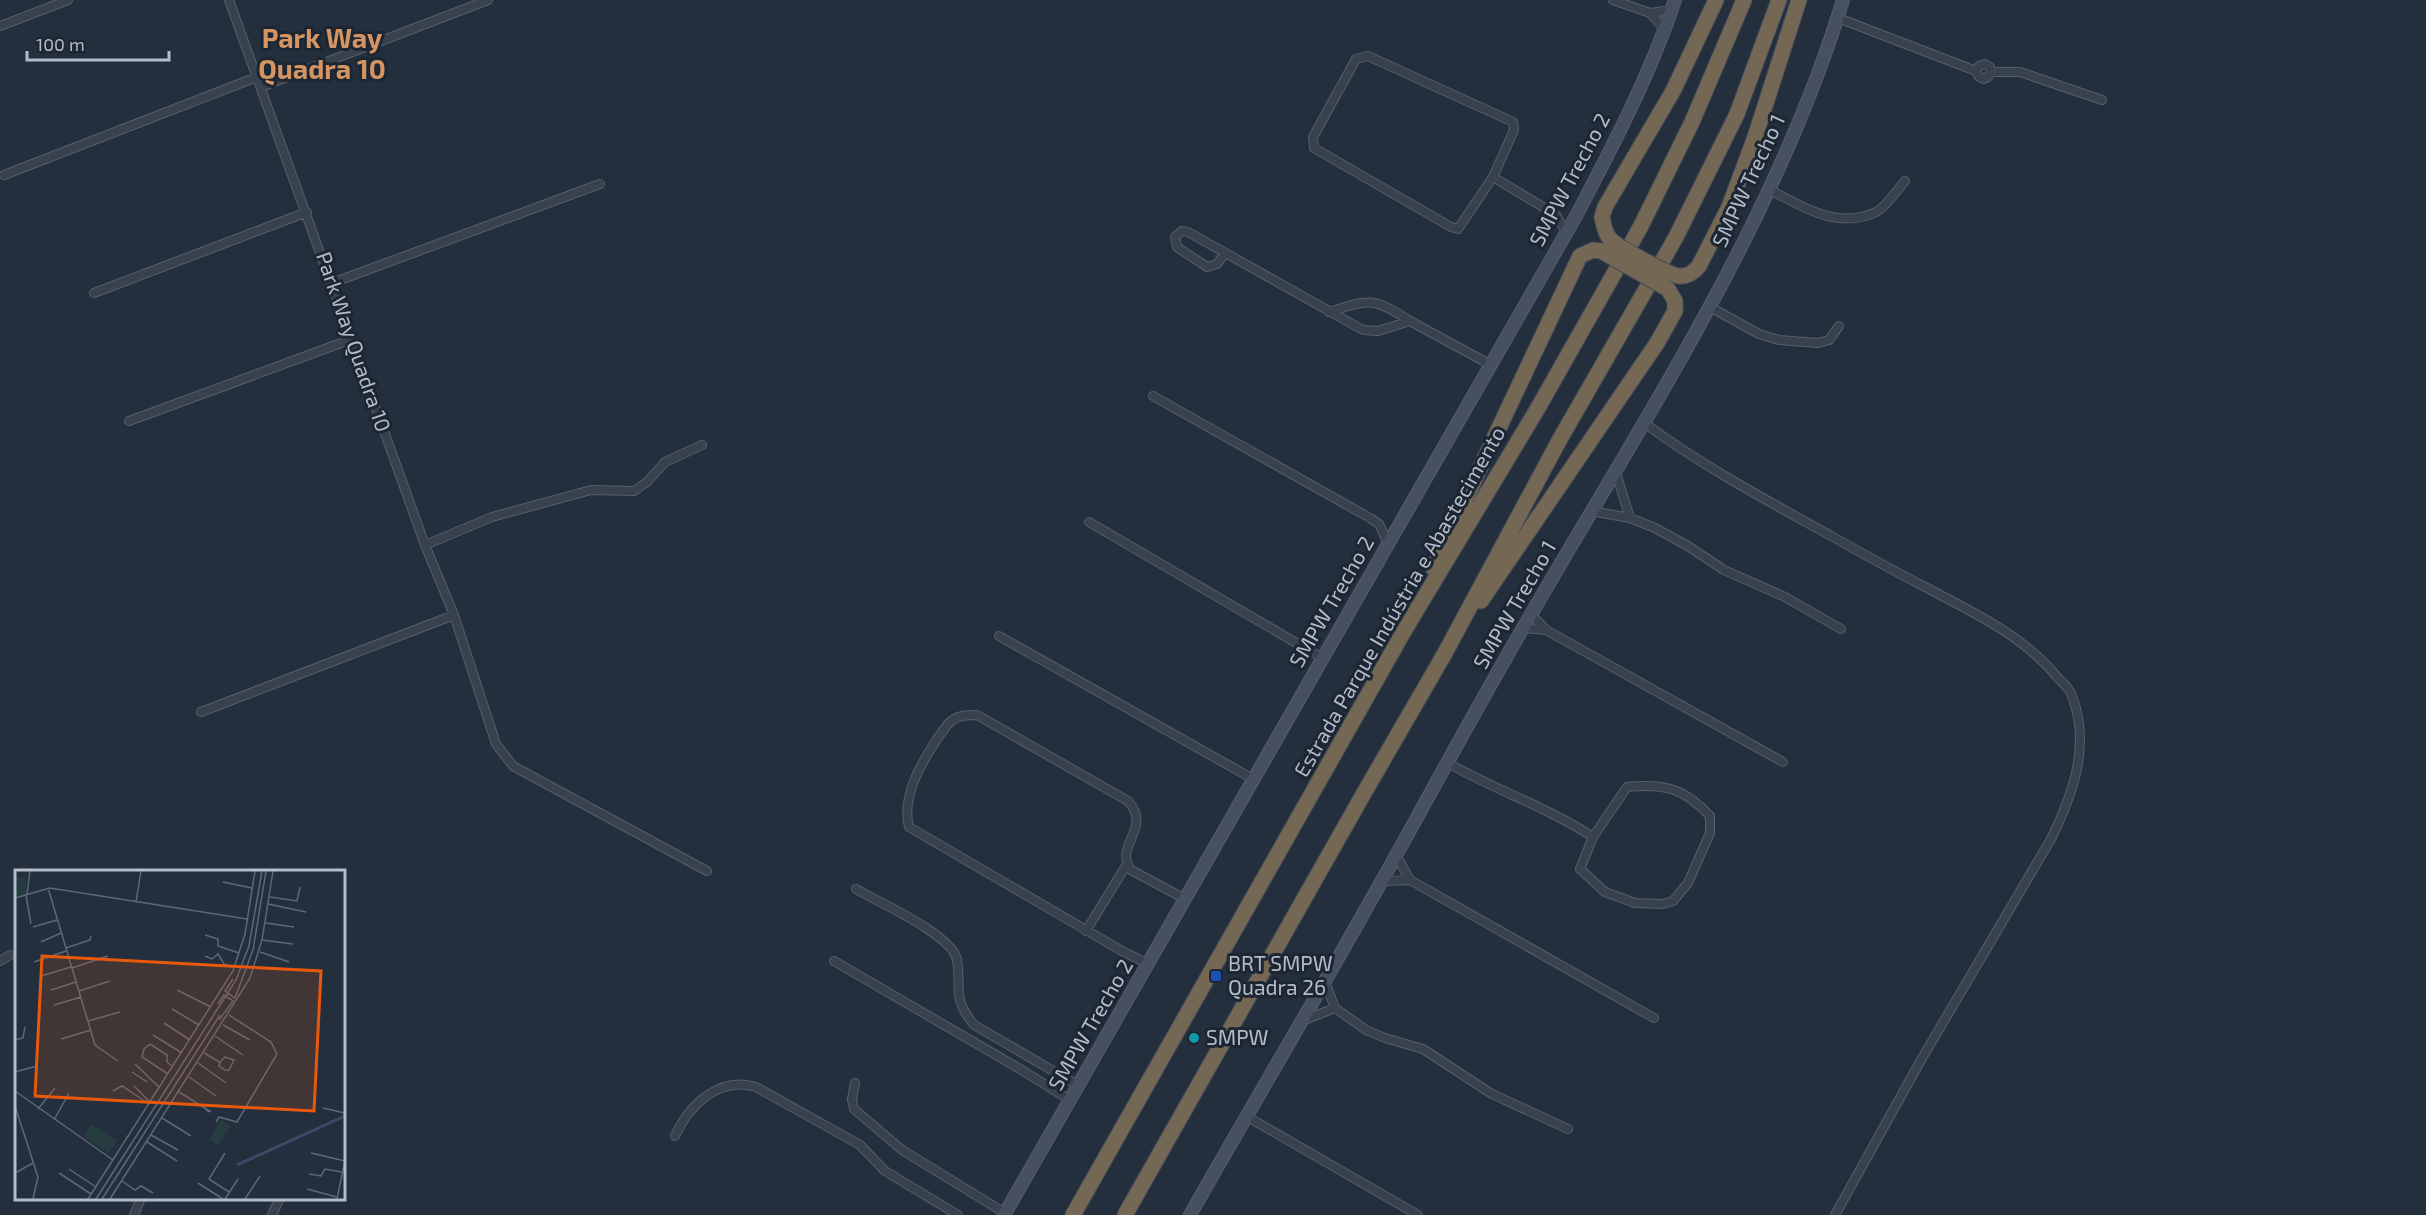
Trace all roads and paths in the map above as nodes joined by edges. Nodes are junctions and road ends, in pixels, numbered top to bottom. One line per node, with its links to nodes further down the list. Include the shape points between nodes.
1 (68, 0): 13 (street)
2 (229, 0): 15 (street, Park Way Quadra 10)
3 (488, 0): 16 (street)
4 (1613, 0): 11 (street)
5 (1716, 0): 8 (highway, bridge, via 1672,91 1602,217 1612,242 1679,276 1688,276 1699,266 1729,207)
6 (1744, 0): 52 (highway, Estrada Parque Indústria e Abastecimento, via 1692,122 1641,226 1538,408)
7 (1779, 0): 55 (highway, via 1737,114 1676,237 1560,439)
8 (1799, 0)
9 (1843, 0): 12 (street, SMPW Trecho 1)
10 (1673, 5): 11 (street); 14 (street, SMPW Trecho 2)
11 (1650, 13): 14 (street)
12 (1838, 18): 17 (street, via 1977,71 1985,64 1991,72 2020,72); 22 (street, SMPW Trecho 1, via 1810,97)
13 (0, 26)
14 (1665, 30): 25 (street, SMPW Trecho 2, via 1613,146)
15 (257, 77): 16 (street, Park Way Quadra 10); 18 (street)
16 (261, 87): 23 (street, Park Way Quadra 10)
17 (2102, 100)
18 (4, 175)
19 (1493, 177): 19 (street, via 1514,130 1513,122 1368,56 1356,59 1312,140 1314,148 1455,228 1461,227); 24 (street)
20 (1905, 182): 22 (street, via 1877,211 1848,219 1822,216)
21 (600, 184): 28 (street)
22 (1770, 190): 30 (street, SMPW Trecho 1)
23 (307, 212): 28 (street, Park Way Quadra 10); 29 (street)
24 (1556, 215): 25 (street); 26 (street)
25 (1576, 216): 26 (street, SMPW Trecho 2)
26 (1566, 232): 35 (street, SMPW Trecho 2)
27 (1225, 253): 27 (street, via 1217,264 1207,267 1177,247 1175,237 1182,231 1188,232); 31 (street)
28 (332, 283): 34 (street, Park Way Quadra 10)
29 (94, 293)
30 (1710, 307): 33 (street, via 1759,334 1779,340 1818,343 1829,340); 38 (street, SMPW Trecho 1)
31 (1329, 312): 32 (street, via 1369,332); 32 (street, via 1368,301 1387,306)
32 (1410, 321): 35 (street)
33 (1839, 326)
34 (352, 339): 37 (street); 47 (street, Park Way Quadra 10)
35 (1489, 364): 45 (street, SMPW Trecho 2)
36 (1153, 396): 44 (street)
37 (129, 421)
38 (1643, 422): 40 (street, SMPW Trecho 1); 94 (street, via 1778,507 1990,621 2046,663 2072,694 2081,741 2076,775 2063,815)
39 (702, 445): 47 (street, via 665,462 634,491 591,490 492,517)
40 (1616, 472): 41 (street, SMPW Trecho 1); 42 (street)
41 (1592, 511): 42 (street); 48 (street, SMPW Trecho 1)
42 (1630, 518): 51 (street)
43 (1089, 522): 56 (street)
44 (1379, 524): 45 (street); 46 (street)
45 (1399, 525): 46 (street, SMPW Trecho 2)
46 (1388, 543): 56 (street, SMPW Trecho 2)
47 (425, 545): 49 (street, Park Way Quadra 10)
48 (1531, 614): 50 (street, SMPW Trecho 1); 53 (street)
49 (454, 615): 57 (street); 64 (street, Park Way Quadra 10, via 496,744 513,766)
50 (1523, 628): 53 (street); 59 (street, SMPW Trecho 1)
51 (1841, 629)
52 (1404, 630): 55 (highway, bridge, via 1580,256 1601,251 1639,272 1668,289 1675,311); 90 (highway, Estrada Parque Indústria e Abastecimento)
53 (1546, 630): 58 (street)
54 (999, 636): 60 (street)
55 (1445, 653): 91 (highway)
56 (1322, 658): 60 (street, SMPW Trecho 2)
57 (201, 712)
58 (1783, 762)
59 (1448, 763): 61 (street, via 1566,819); 62 (street, SMPW Trecho 1)
60 (1253, 779): 68 (street, SMPW Trecho 2)
61 (1593, 837): 61 (street, via 1580,869 1605,892 1635,903 1662,904 1673,901 1688,883 1710,833 1710,816 1694,799 1672,789 1651,784 1627,787)
62 (1396, 855): 65 (street); 66 (street, SMPW Trecho 1)
63 (1127, 864): 68 (street, via 1131,870); 69 (street); 69 (street, via 1127,848 1138,825 1135,809 1128,801 977,715 962,715 950,722 924,758 908,800 909,827)
64 (707, 871)
65 (1410, 880): 66 (street); 76 (street)
66 (1382, 881): 74 (street, SMPW Trecho 1)
67 (856, 889): 79 (street, via 950,945 957,960 958,997 974,1025)
68 (1185, 899): 73 (street, SMPW Trecho 2)
69 (1086, 931): 73 (street)
70 (10, 955): 71 (street)
71 (0, 961)
72 (834, 961): 80 (street)
73 (1148, 964): 79 (street, SMPW Trecho 2)
74 (1324, 982): 75 (street); 77 (street, SMPW Trecho 1)
75 (1335, 1008): 77 (street); 82 (street, via 1366,1030 1423,1049 1492,1094)
76 (1654, 1018)
77 (1300, 1022): 81 (street, SMPW Trecho 1)
78 (855, 1083): 86 (street, via 854,1109 902,1150)
79 (1079, 1086): 80 (street, SMPW Trecho 2)
80 (1070, 1100): 86 (street, SMPW Trecho 2)
81 (1246, 1116): 92 (street, SMPW Trecho 1); 93 (street)
82 (1568, 1129)
83 (675, 1136): 89 (street, via 694,1104 734,1084 756,1087 860,1144 885,1171)
84 (140, 1200): 87 (street)
85 (279, 1200): 88 (street)
86 (1004, 1214)
87 (134, 1215)
88 (272, 1215)
89 (958, 1215)
90 (1073, 1215)
91 (1125, 1215)
92 (1190, 1215)
93 (1418, 1215)
94 (1835, 1215)

